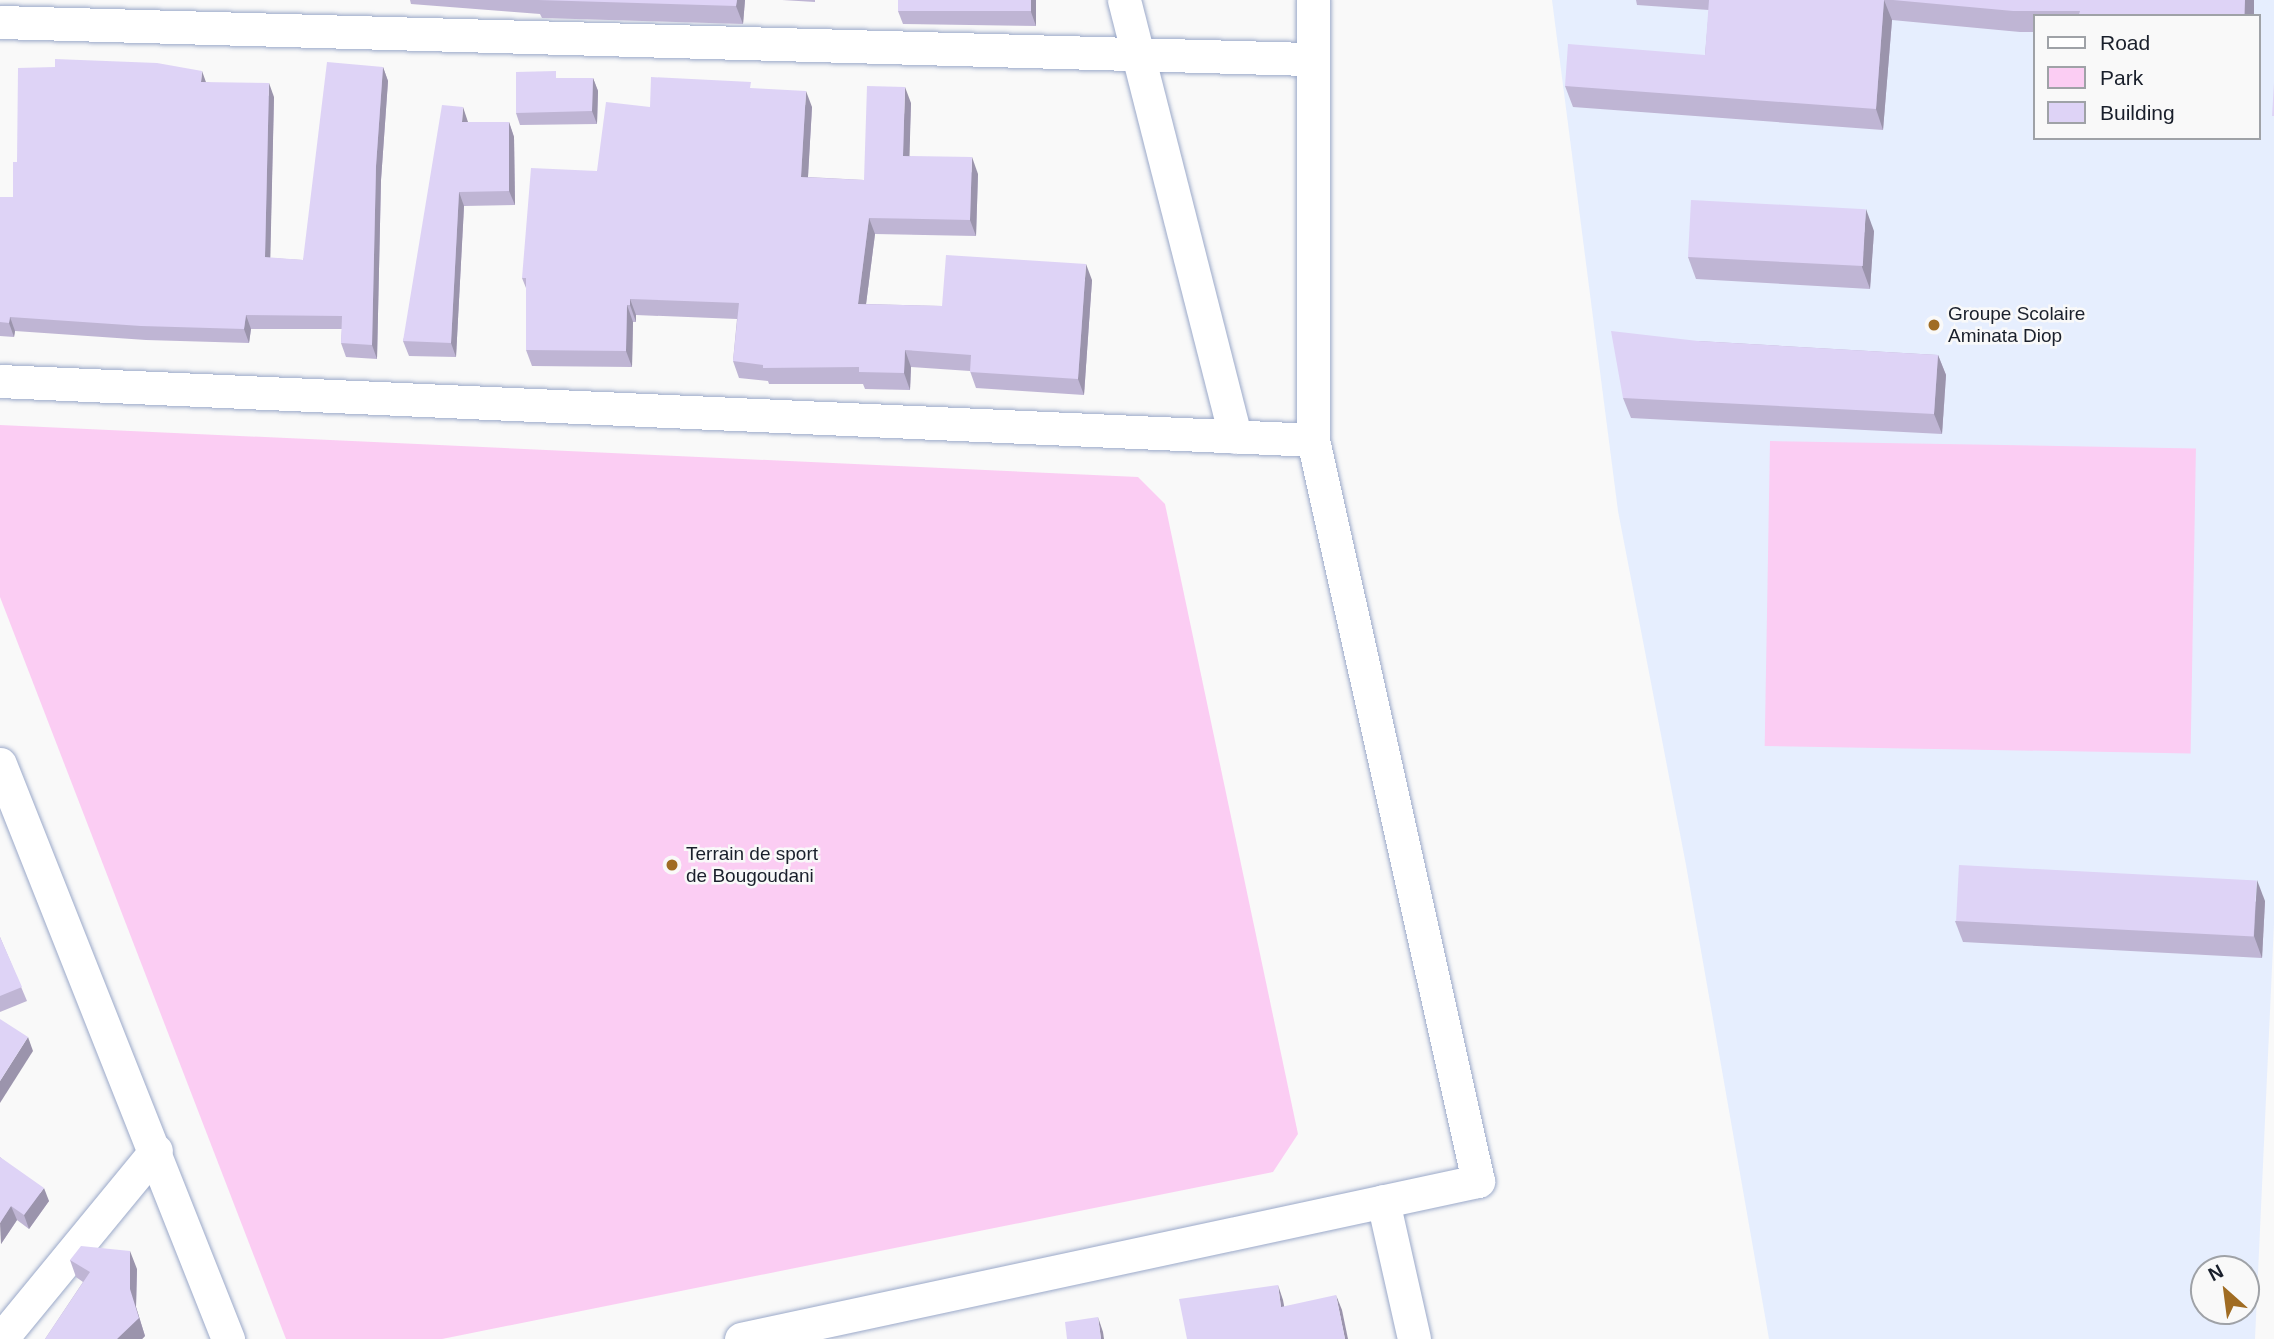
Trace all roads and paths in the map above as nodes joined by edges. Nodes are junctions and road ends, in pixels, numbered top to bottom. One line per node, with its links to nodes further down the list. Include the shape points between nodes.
1 (1124, 0): 4 (street)
2 (1313, 0): 5 (street)
3 (0, 22): 4 (street)
4 (1138, 54): 5 (street); 7 (street)
5 (1311, 59): 8 (street)
6 (0, 381): 7 (street)
7 (1235, 437): 8 (street)
8 (1313, 440): 11 (street, via 1478,1181)
9 (0, 764): 10 (street)
10 (156, 1150): 12 (street); 13 (street)
11 (1383, 1201): 14 (street); 15 (street)
12 (1, 1339)
13 (228, 1339)
14 (741, 1339)
15 (1414, 1339)

